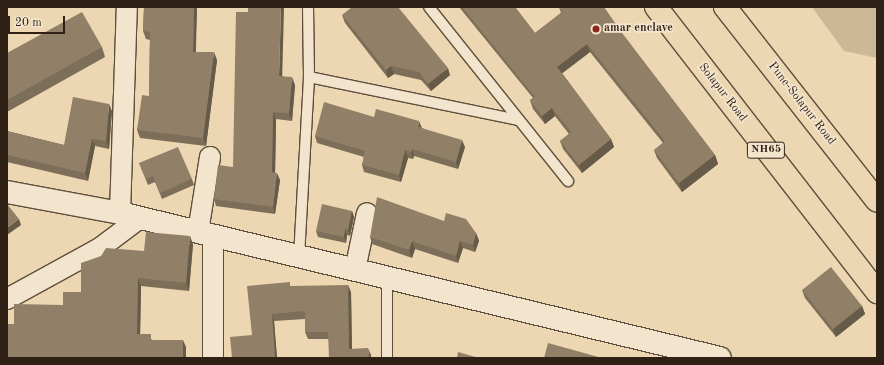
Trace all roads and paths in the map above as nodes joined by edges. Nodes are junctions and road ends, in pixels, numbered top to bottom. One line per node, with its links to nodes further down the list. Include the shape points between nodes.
1 (127, 7): 13 (street)
2 (308, 7): 6 (lane)
3 (429, 7): 7 (lane)
4 (656, 7): 18 (highway, Solapur Road / NH65)
5 (725, 7): 11 (highway, Pune-Solapur Road)
6 (310, 77): 7 (lane); 15 (lane)
7 (518, 120): 9 (lane)
8 (210, 157): 14 (street)
9 (568, 181)
10 (8, 194): 13 (street)
11 (877, 201)
12 (367, 213): 16 (street)
13 (130, 216): 14 (street); 19 (street, via 100,248)
14 (206, 234): 15 (street); 21 (street)
15 (299, 256): 16 (street)
16 (355, 270): 17 (street)
17 (387, 278): 20 (street); 22 (lane)
18 (877, 292)
19 (7, 299)
20 (683, 353): 23 (street)
21 (213, 358)
22 (387, 358)
23 (720, 358)

